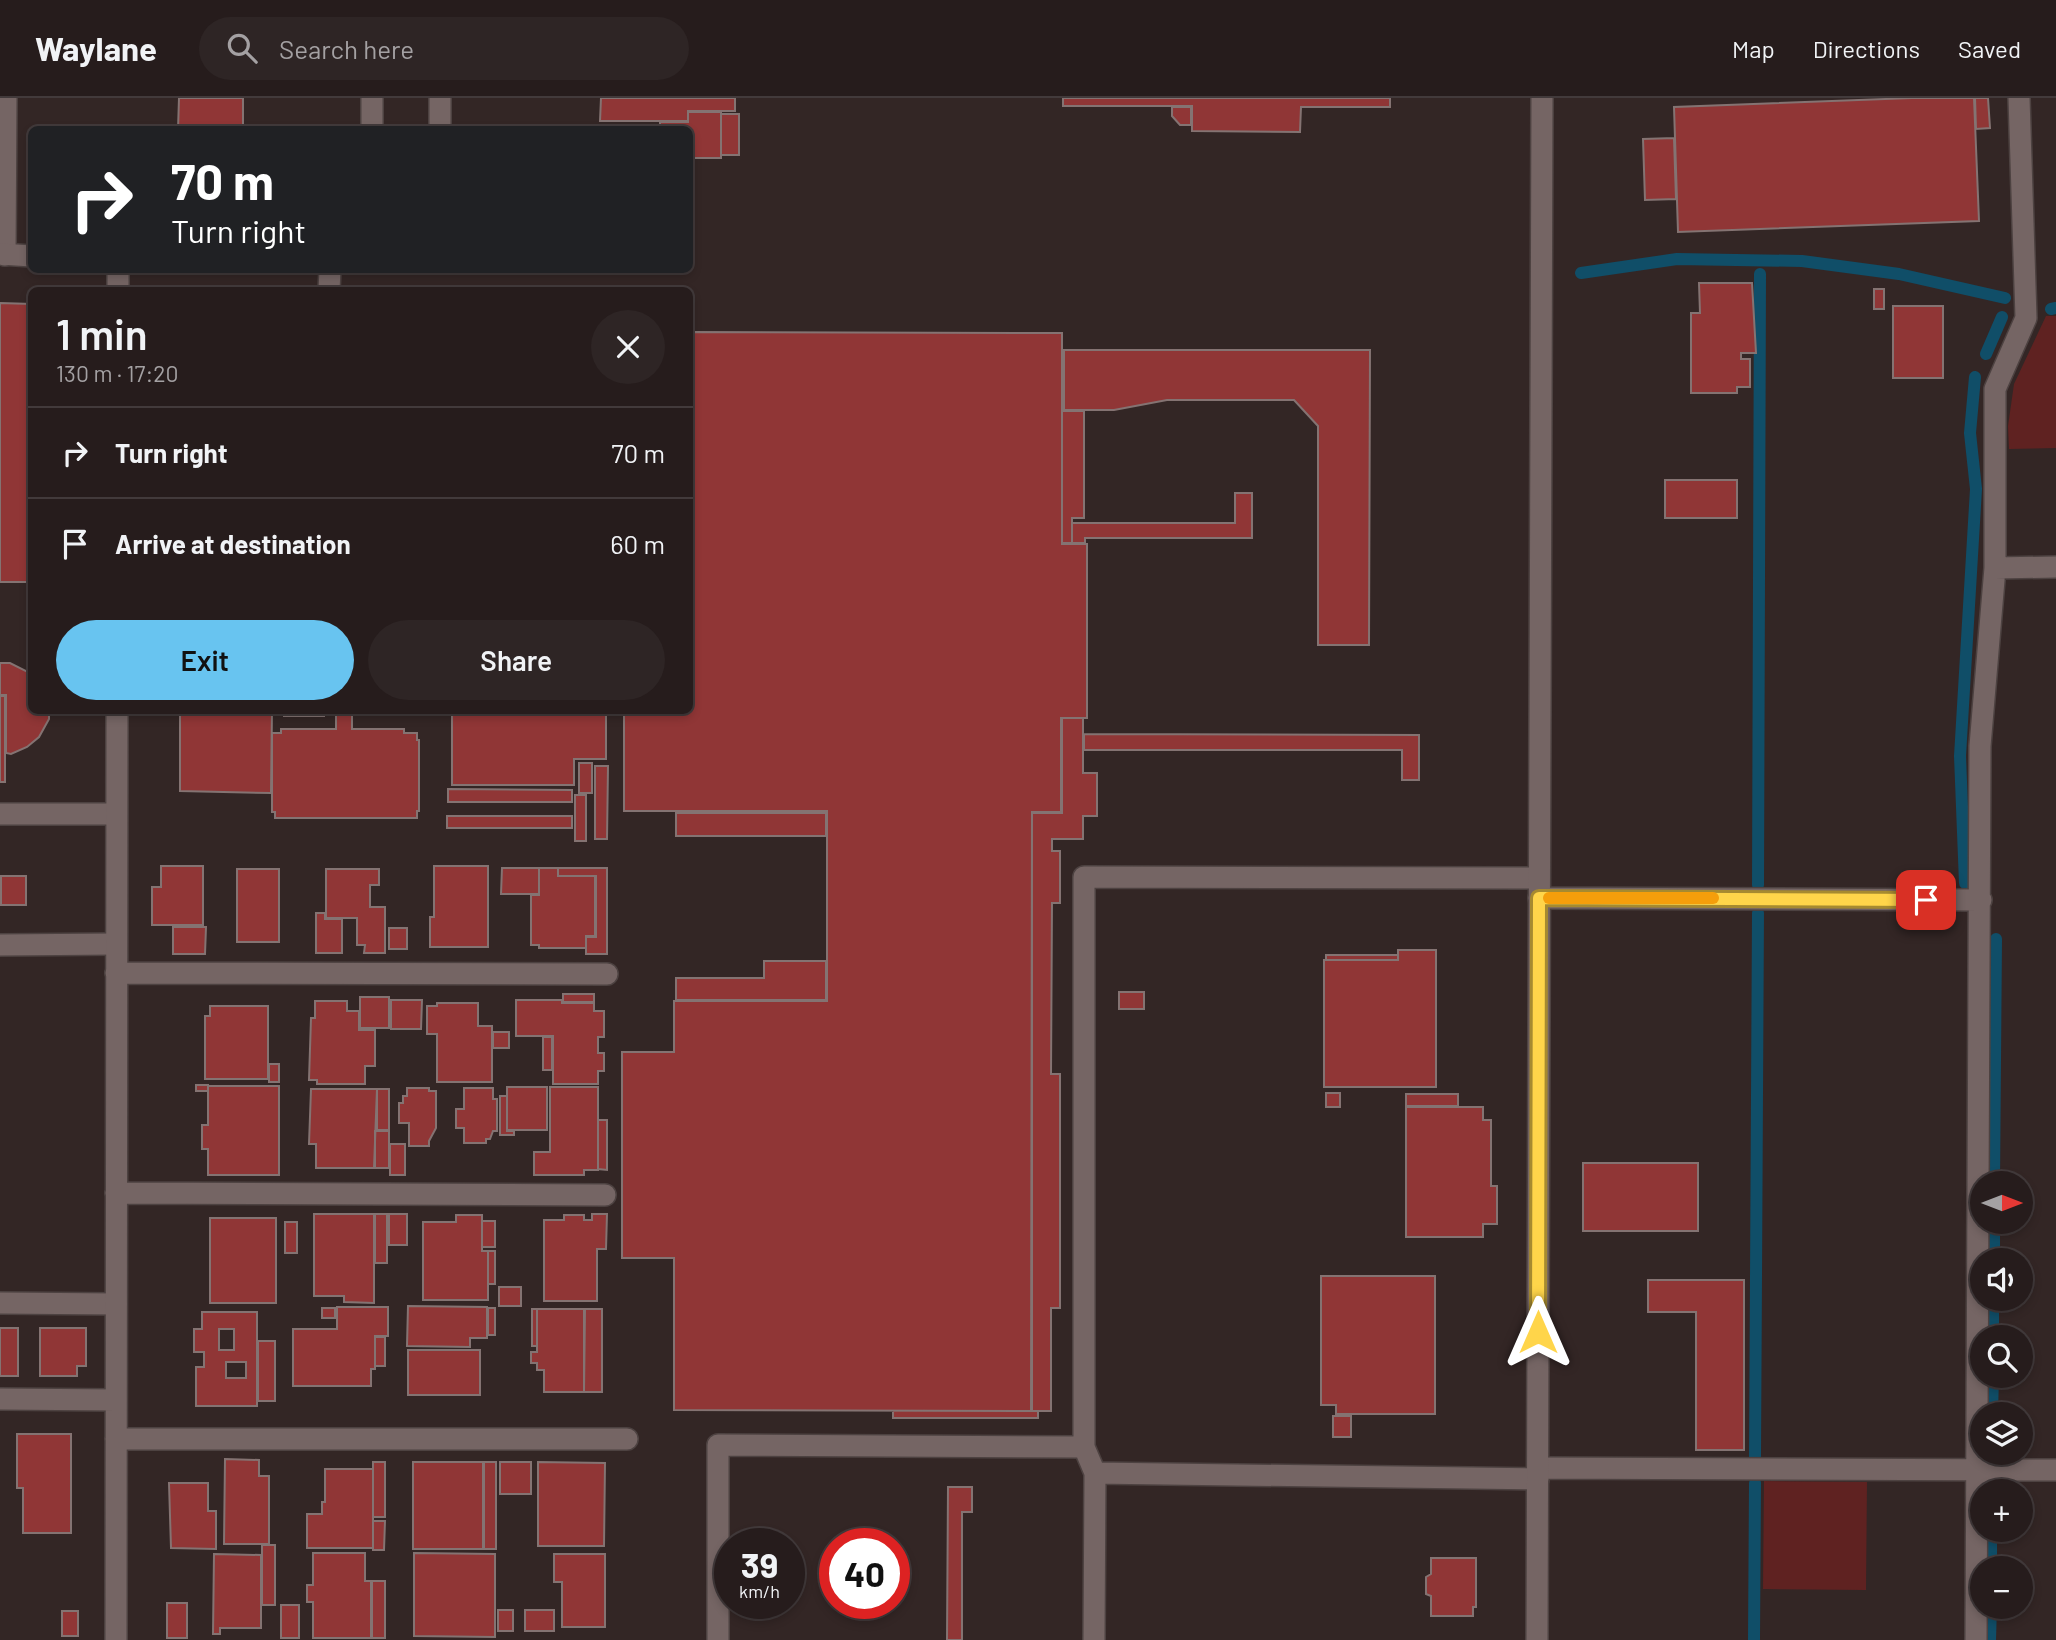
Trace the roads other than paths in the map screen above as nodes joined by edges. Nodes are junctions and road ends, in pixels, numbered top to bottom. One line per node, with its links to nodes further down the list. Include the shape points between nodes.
1 (6, 98): 8 (street)
2 (372, 98): 6 (street)
3 (440, 98): 7 (street)
4 (1542, 98): 15 (street)
5 (2019, 98): 11 (street, via 2026,318 1995,389)
6 (372, 126)
7 (440, 126)
8 (3, 255): 9 (street)
9 (28, 256)
10 (2056, 567): 11 (street)
11 (1995, 568): 16 (street, via 1980,746)
12 (117, 714): 14 (street)
13 (0, 814): 14 (street)
14 (116, 814): 17 (street)
15 (1539, 888): 16 (street); 29 (street, via 1084,877); 33 (street)
16 (1981, 900): 30 (street)
17 (116, 944): 18 (street); 19 (street)
18 (0, 945)
19 (116, 973): 20 (street); 21 (street)
20 (607, 974)
21 (116, 1193): 22 (street); 24 (street)
22 (605, 1195)
23 (0, 1303): 24 (street)
24 (116, 1304): 26 (street)
25 (0, 1399): 26 (street)
26 (116, 1400): 27 (street)
27 (116, 1439): 28 (street); 34 (street)
28 (627, 1439)
29 (1084, 1447): 32 (street); 35 (street, via 718,1445)
30 (1978, 1470): 31 (street); 33 (street); 38 (street)
31 (2056, 1470)
32 (1095, 1473): 33 (street); 36 (street)
33 (1538, 1474): 37 (street)
34 (116, 1640)
35 (718, 1640)
36 (1094, 1640)
37 (1537, 1640)
38 (1976, 1640)

